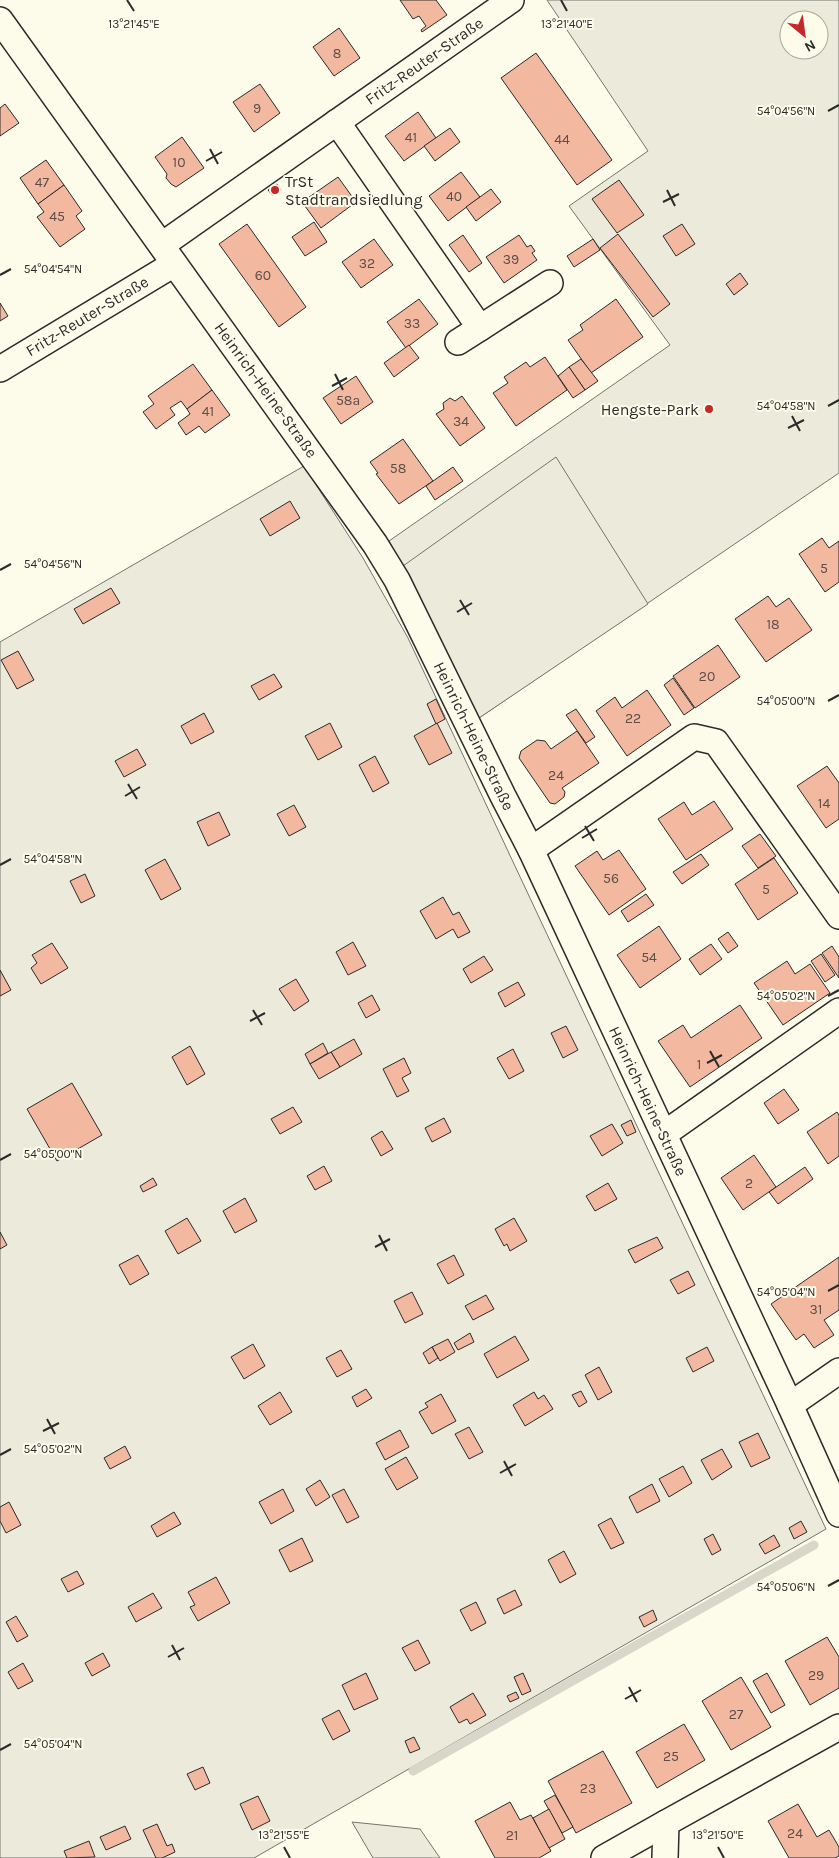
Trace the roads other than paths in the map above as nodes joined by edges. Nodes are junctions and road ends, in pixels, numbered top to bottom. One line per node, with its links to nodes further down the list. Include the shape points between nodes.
1 (511, 0): 3 (street, Fritz-Reuter-Straße)
2 (0, 20): 4 (street, Heinrich-Heine-Straße)
3 (337, 122): 4 (street, Fritz-Reuter-Straße); 6 (street)
4 (168, 255): 8 (street, Fritz-Reuter-Straße); 9 (street, Heinrich-Heine-Straße, via 375,544)
5 (550, 283): 6 (street)
6 (480, 328): 7 (street)
7 (458, 342)
8 (0, 369)
9 (531, 850): 10 (street, via 694,737 716,742); 12 (street, Heinrich-Heine-Straße)
10 (839, 916)
11 (839, 1011): 12 (street)
12 (664, 1134): 14 (street, Heinrich-Heine-Straße)
13 (839, 1370): 14 (street)
14 (790, 1405): 15 (street, Heinrich-Heine-Straße)
15 (839, 1514)
16 (839, 1727): 17 (street)
17 (666, 1823): 18 (street); 19 (street)
18 (604, 1858)
19 (666, 1858)

